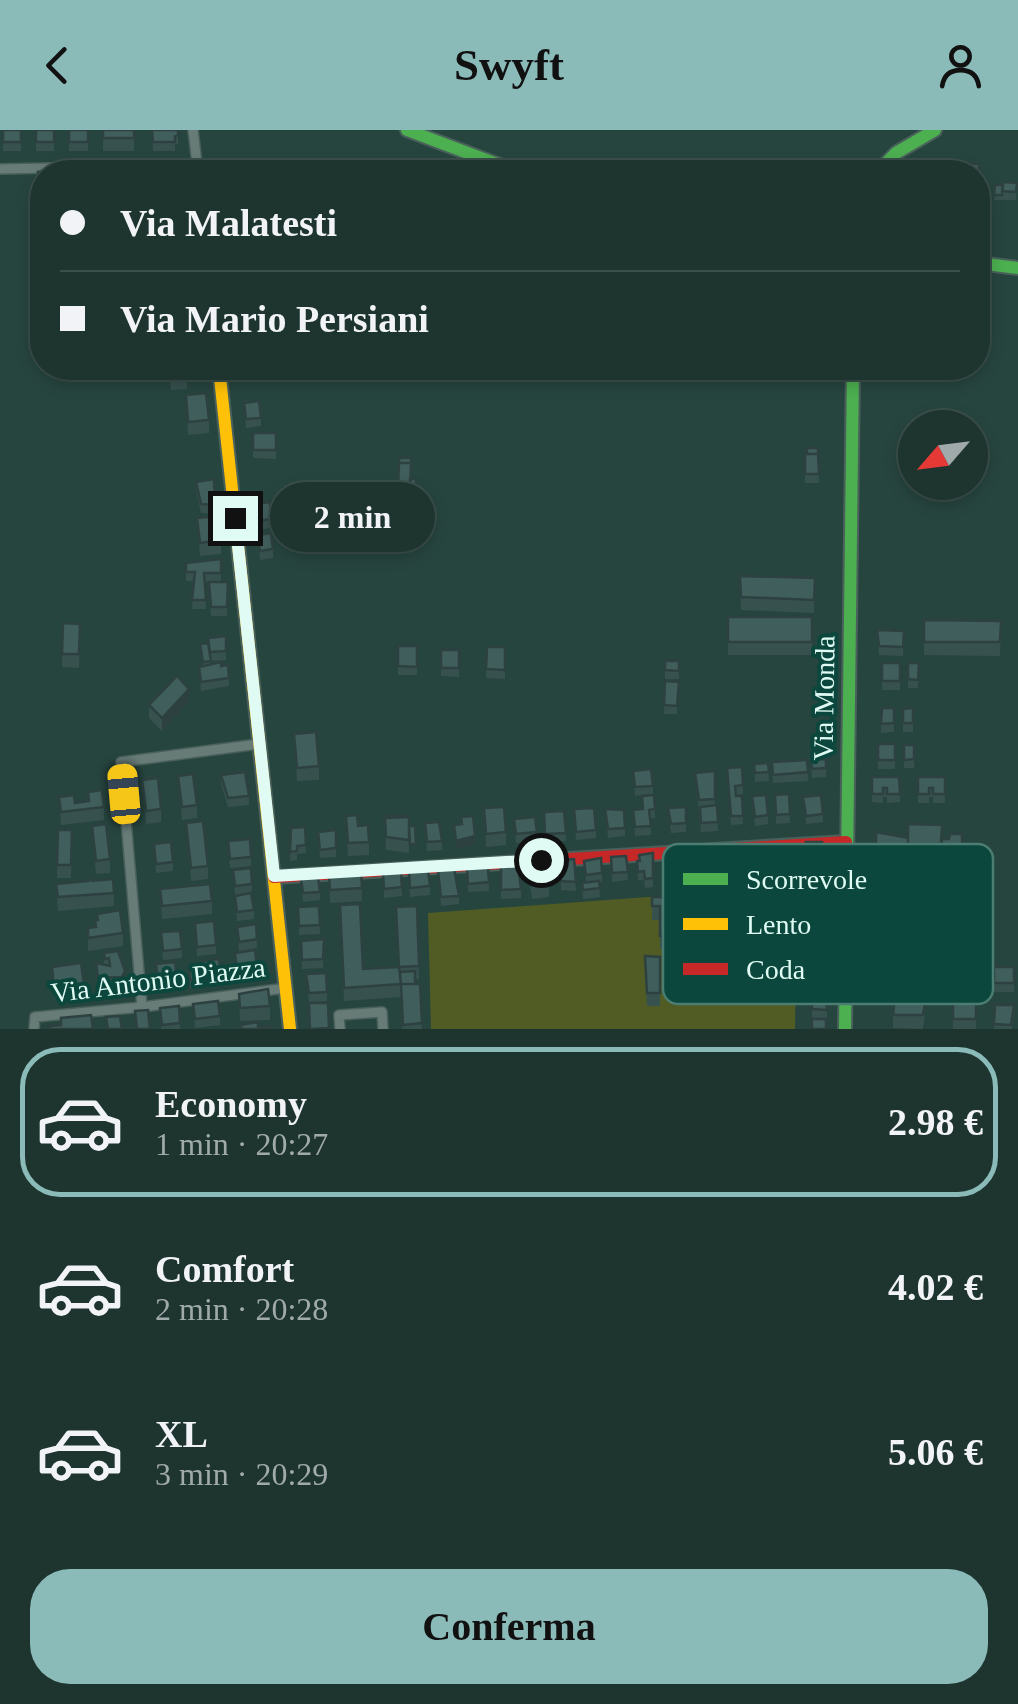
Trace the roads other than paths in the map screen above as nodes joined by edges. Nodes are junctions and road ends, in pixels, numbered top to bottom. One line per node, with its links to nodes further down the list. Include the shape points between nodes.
1 (193, 130): 4 (street)
2 (406, 130): 5 (main road)
3 (935, 130): 6 (main road)
4 (196, 160)
5 (486, 160)
6 (889, 160)
7 (0, 169): 8 (street)
8 (30, 169)
9 (990, 264): 10 (main road)
10 (1018, 268)
11 (220, 380): 13 (main road)
12 (853, 380): 14 (main road, Via Monda)
13 (259, 744): 17 (main road); 19 (street, via 120,762)
14 (846, 842): 15 (main road)
15 (812, 844)
16 (663, 853): 17 (main road)
17 (274, 876): 18 (main road)
18 (286, 988): 19 (street, Via Antonio Piazza); 21 (main road)
19 (142, 1007): 20 (street, Via Antonio Piazza, via 35,1016)
20 (34, 1029)
21 (290, 1029)
22 (340, 1029): 23 (street, via 339,1015 382,1012)
23 (382, 1029)

